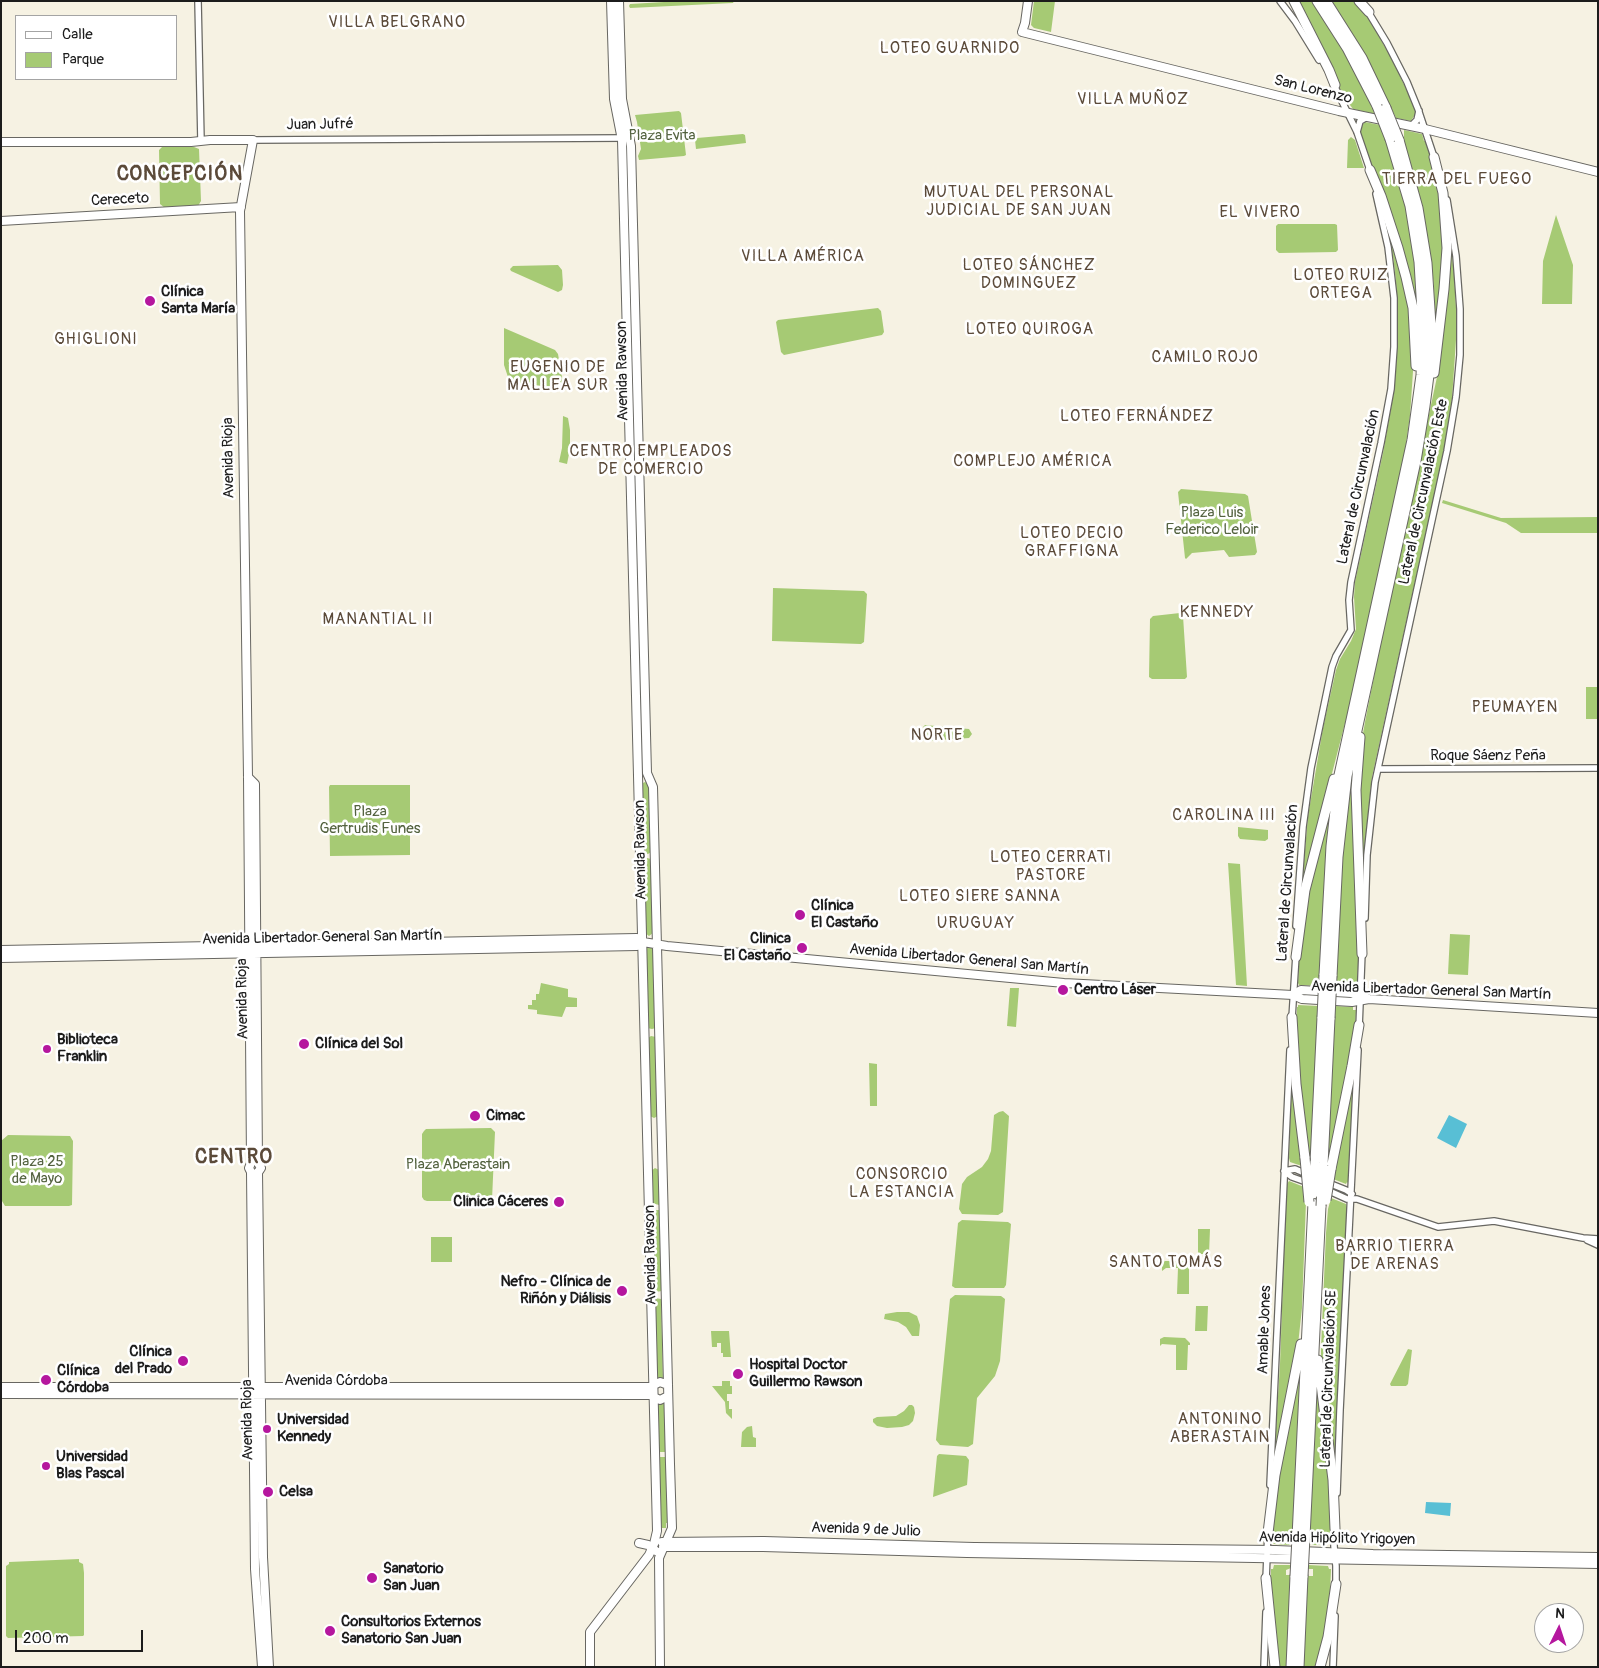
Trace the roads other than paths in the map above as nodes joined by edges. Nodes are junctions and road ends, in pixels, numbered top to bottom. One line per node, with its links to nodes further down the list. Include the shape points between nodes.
1 (198, 1): 24 (street)
2 (611, 1): 21 (main road, Avenida Rawson, via 614,99)
3 (620, 1): 26 (main road, Avenida Rawson, via 622,98)
4 (1028, 1): 15 (main road, San Lorenzo, via 1022,32)
5 (1280, 1): 12 (street, Lateral de Circunvalación)
6 (1294, 1): 12 (highway)
7 (1317, 1): 13 (highway)
8 (1326, 1): 13 (highway, via 1362,58)
9 (1359, 1): 11 (highway)
10 (1363, 1): 11 (street, Lateral de Circunvalación Este)
11 (1369, 12): 14 (street, Lateral de Circunvalación Este, via 1399,65)
12 (1335, 85): 15 (street, Lateral de Circunvalación)
13 (1381, 107): 23 (highway, bridge)
14 (1418, 109): 17 (street, via 1417,118); 18 (street, Lateral de Circunvalación Este)
15 (1348, 113): 16 (main road, San Lorenzo); 19 (street, Lateral de Circunvalación)
16 (1367, 117): 17 (main road, San Lorenzo); 19 (street, via 1360,120)
17 (1411, 126): 18 (main road, San Lorenzo)
18 (1425, 129): 20 (main road, San Lorenzo); 27 (street, Lateral de Circunvalación Este)
19 (1356, 132): 28 (street, Lateral de Circunvalación)
20 (1441, 133): 27 (street, via 1433,138); 29 (main road, San Lorenzo)
21 (622, 136): 22 (street, Juan Jufré); 26 (street); 38 (main road, Avenida Rawson)
22 (253, 140): 24 (main road, Juan Jufré); 30 (main road, Avenida Rioja)
23 (1394, 140): 32 (highway, via 1410,174 1430,287 1430,360); 33 (highway, via 1410,206 1422,298 1422,368)
24 (201, 141): 25 (main road, Juan Jufré)
25 (1, 142)
26 (632, 151): 39 (main road, Avenida Rawson, via 647,773 653,787)
27 (1433, 153): 32 (highway, via 1443,194 1447,256 1434,378); 37 (street, Lateral de Circunvalación Este, via 1446,197 1458,272 1460,334 1456,398)
28 (1370, 170): 33 (highway, via 1398,248 1413,308 1416,375); 44 (street, Lateral de Circunvalación, via 1390,262 1394,317 1392,378 1351,582 1351,630 1332,667 1311,772 1302,842)
29 (1598, 172)
30 (241, 207): 31 (main road, Cereceto); 40 (main road, Avenida Rioja)
31 (1, 221)
32 (1421, 434): 34 (highway)
33 (1412, 440): 35 (highway)
34 (1367, 678): 42 (highway, via 1357,771); 45 (highway, via 1340,826)
35 (1348, 728): 44 (highway, via 1309,876); 45 (highway, via 1331,839)
36 (1598, 768): 37 (street, Roque Sáenz Peña)
37 (1378, 769): 42 (street, Lateral de Circunvalación Este, via 1367,855)
38 (643, 942): 39 (main road, Avenida Libertador General San Martín); 40 (main road, Avenida Libertador General San Martín, via 637,938); 60 (main road, Avenida Rawson)
39 (657, 944): 46 (main road, Avenida Libertador General San Martín, via 1064,983); 61 (main road, Avenida Rawson)
40 (252, 949): 41 (main road, Avenida Libertador General San Martín); 43 (main road, Avenida Libertador General San Martín); 63 (main road, Avenida Rioja, via 255,1163 260,1168 255,1172)
41 (1, 950)
42 (1362, 954): 47 (street, Lateral de Circunvalación Este)
43 (1, 958)
44 (1296, 958): 46 (street, Lateral de Circunvalación)
45 (1328, 975): 51 (highway, bridge)
46 (1294, 995): 47 (main road, Avenida Libertador General San Martín, via 1302,999); 49 (street, Amable Jones)
47 (1360, 999): 48 (main road, Avenida Libertador General San Martín); 50 (street, Lateral de Circunvalación SE)
48 (1598, 1013)
49 (1292, 1016): 52 (street, Amable Jones); 54 (highway, bridge, via 1305,1158)
50 (1358, 1025): 51 (highway, via 1352,1066); 53 (street, Lateral de Circunvalación SE)
51 (1323, 1165): 54 (highway, bridge)
52 (1284, 1171): 53 (street); 70 (street, Amable Jones)
53 (1350, 1196): 55 (street, via 1438,1227 1494,1221); 69 (street, Lateral de Circunvalación SE)
54 (1317, 1205): 58 (highway); 59 (highway)
55 (1583, 1238): 56 (street); 57 (street)
56 (1598, 1239)
57 (1598, 1245)
58 (1308, 1301): 70 (highway); 71 (highway)
59 (1316, 1312): 69 (highway); 71 (highway)
60 (654, 1384): 61 (main road, Avenida Córdoba, via 662,1382); 63 (main road, Avenida Córdoba, via 650,1387); 66 (main road, Avenida Rawson)
61 (668, 1385): 65 (main road, Avenida Rawson)
62 (1, 1386): 63 (main road, Avenida Córdoba)
63 (257, 1390): 64 (main road, Avenida Córdoba); 66 (main road, Avenida Córdoba, via 650,1395); 77 (main road, Avenida Rioja); 84 (main road, Avenida Rioja)
64 (1, 1394)
65 (668, 1396): 66 (main road, Avenida Córdoba, via 660,1400); 68 (main road, Avenida Rawson)
66 (654, 1398): 67 (main road, Avenida Rawson)
67 (657, 1520): 74 (main road); 75 (main road, Avenida Rawson)
68 (672, 1528): 72 (main road, via 680,1538); 74 (main road, Avenida Rawson)
69 (1335, 1529): 79 (street, Lateral de Circunvalación SE)
70 (1268, 1533): 78 (street, Amable Jones)
71 (1301, 1537): 83 (highway, bridge)
72 (689, 1542): 74 (main road, Avenida 9 de Julio); 76 (main road, Avenida 9 de Julio, via 764,1541)
73 (639, 1543): 75 (main road, Avenida 9 de Julio)
74 (666, 1543): 75 (main road, Avenida 9 de Julio); 76 (main road, Avenida 9 de Julio, via 678,1547); 81 (main road, Avenida Rawson)
75 (654, 1545): 81 (main road); 92 (main road, via 590,1632)
76 (1077, 1551): 78 (main road, Avenida Hipólito Yrigoyen)
77 (255, 1552): 84 (main road, via 259,1555); 87 (main road, Avenida Rioja)
78 (1267, 1554): 79 (main road, Avenida Hipólito Yrigoyen); 85 (street, Amable Jones)
79 (1335, 1556): 80 (main road, Avenida Hipólito Yrigoyen); 82 (main road, Avenida Hipólito Yrigoyen); 86 (street, Lateral de Circunvalación SE)
80 (1598, 1557)
81 (659, 1558): 93 (main road, Avenida Rawson)
82 (1598, 1564)
83 (1299, 1576): 96 (highway); 97 (highway)
84 (264, 1578): 88 (main road, Avenida Rioja)
85 (1266, 1578): 94 (street, Amable Jones); 95 (highway)
86 (1336, 1584): 98 (highway); 99 (street, Lateral de Circunvalación SE)
87 (258, 1611): 88 (main road); 89 (main road, Avenida Rioja)
88 (270, 1644): 89 (main road); 91 (main road, Avenida Rioja)
89 (261, 1657): 90 (main road, Avenida Rioja)
90 (262, 1667)
91 (270, 1667)
92 (590, 1667)
93 (660, 1667)
94 (1264, 1667)
95 (1275, 1667)
96 (1291, 1667)
97 (1299, 1667)
98 (1320, 1667)
99 (1333, 1667)

